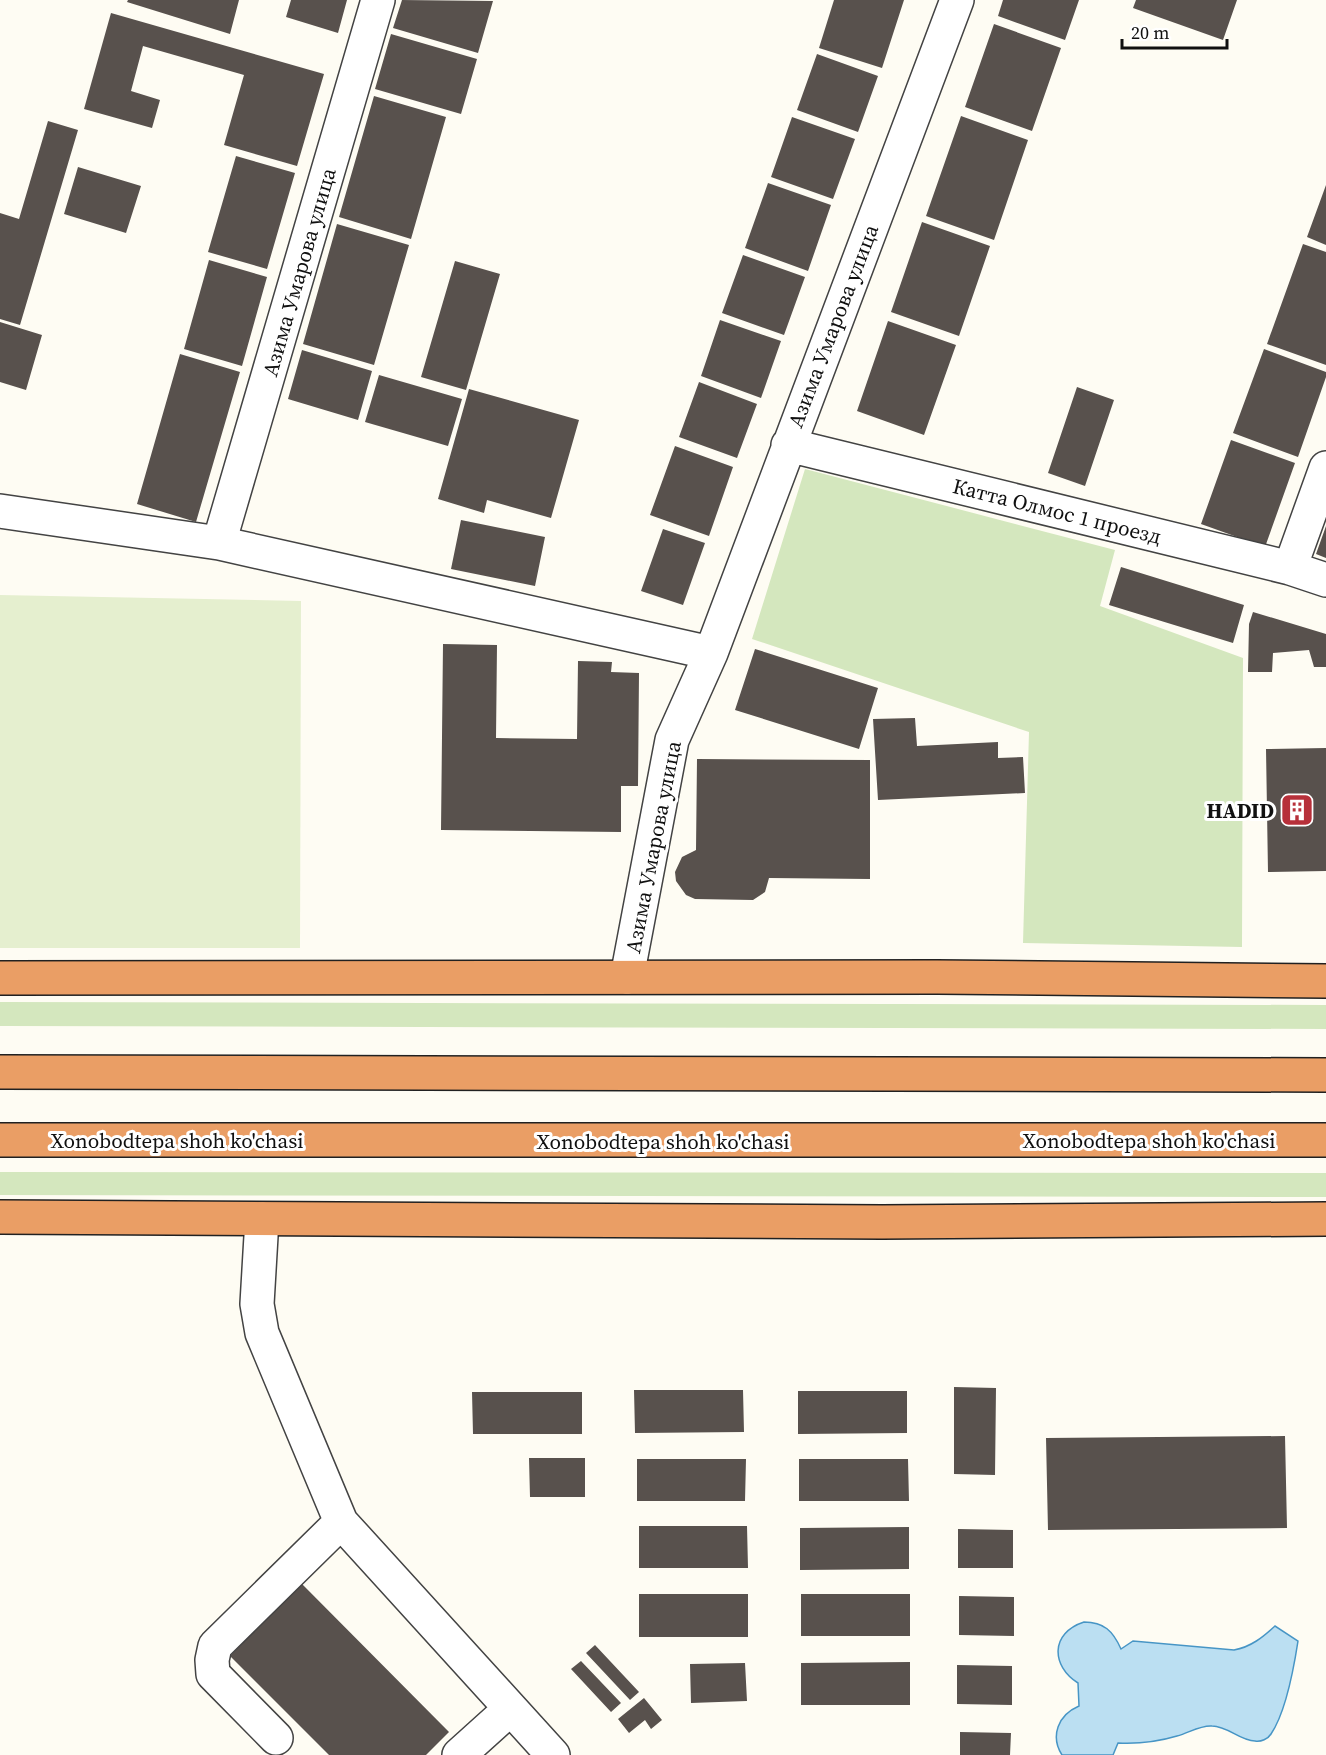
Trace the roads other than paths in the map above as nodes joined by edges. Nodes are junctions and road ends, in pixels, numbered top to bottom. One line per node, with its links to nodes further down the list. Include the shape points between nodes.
1 (378, 0): 6 (street, Азима Умарова улица)
2 (957, 0): 3 (street, Азима Умарова улица)
3 (788, 445): 7 (street, Катта Олмос 1 проезд); 9 (street, Азима Умарова улица)
4 (1326, 468): 7 (street)
5 (0, 511): 6 (street)
6 (219, 543): 9 (street)
7 (1290, 568): 8 (street, Катта Олмос 1 проезд)
8 (1326, 580)
9 (711, 653): 10 (street, Азима Умарова улица, via 672,740)
10 (627, 977): 11 (highway); 12 (highway)
11 (0, 978)
12 (1326, 981)
13 (0, 1072): 14 (highway)
14 (1326, 1075)
15 (0, 1140): 16 (highway, Xonobodtepa shoh ko'chasi)
16 (1326, 1140)
17 (0, 1217): 18 (highway)
18 (262, 1219): 19 (highway); 20 (street, via 257,1304 262,1333)
19 (1326, 1219)
20 (341, 1522): 21 (street); 22 (street, via 215,1646 213,1674)
21 (510, 1709): 23 (street); 24 (street)
22 (276, 1738)
23 (459, 1755)
24 (553, 1755)

